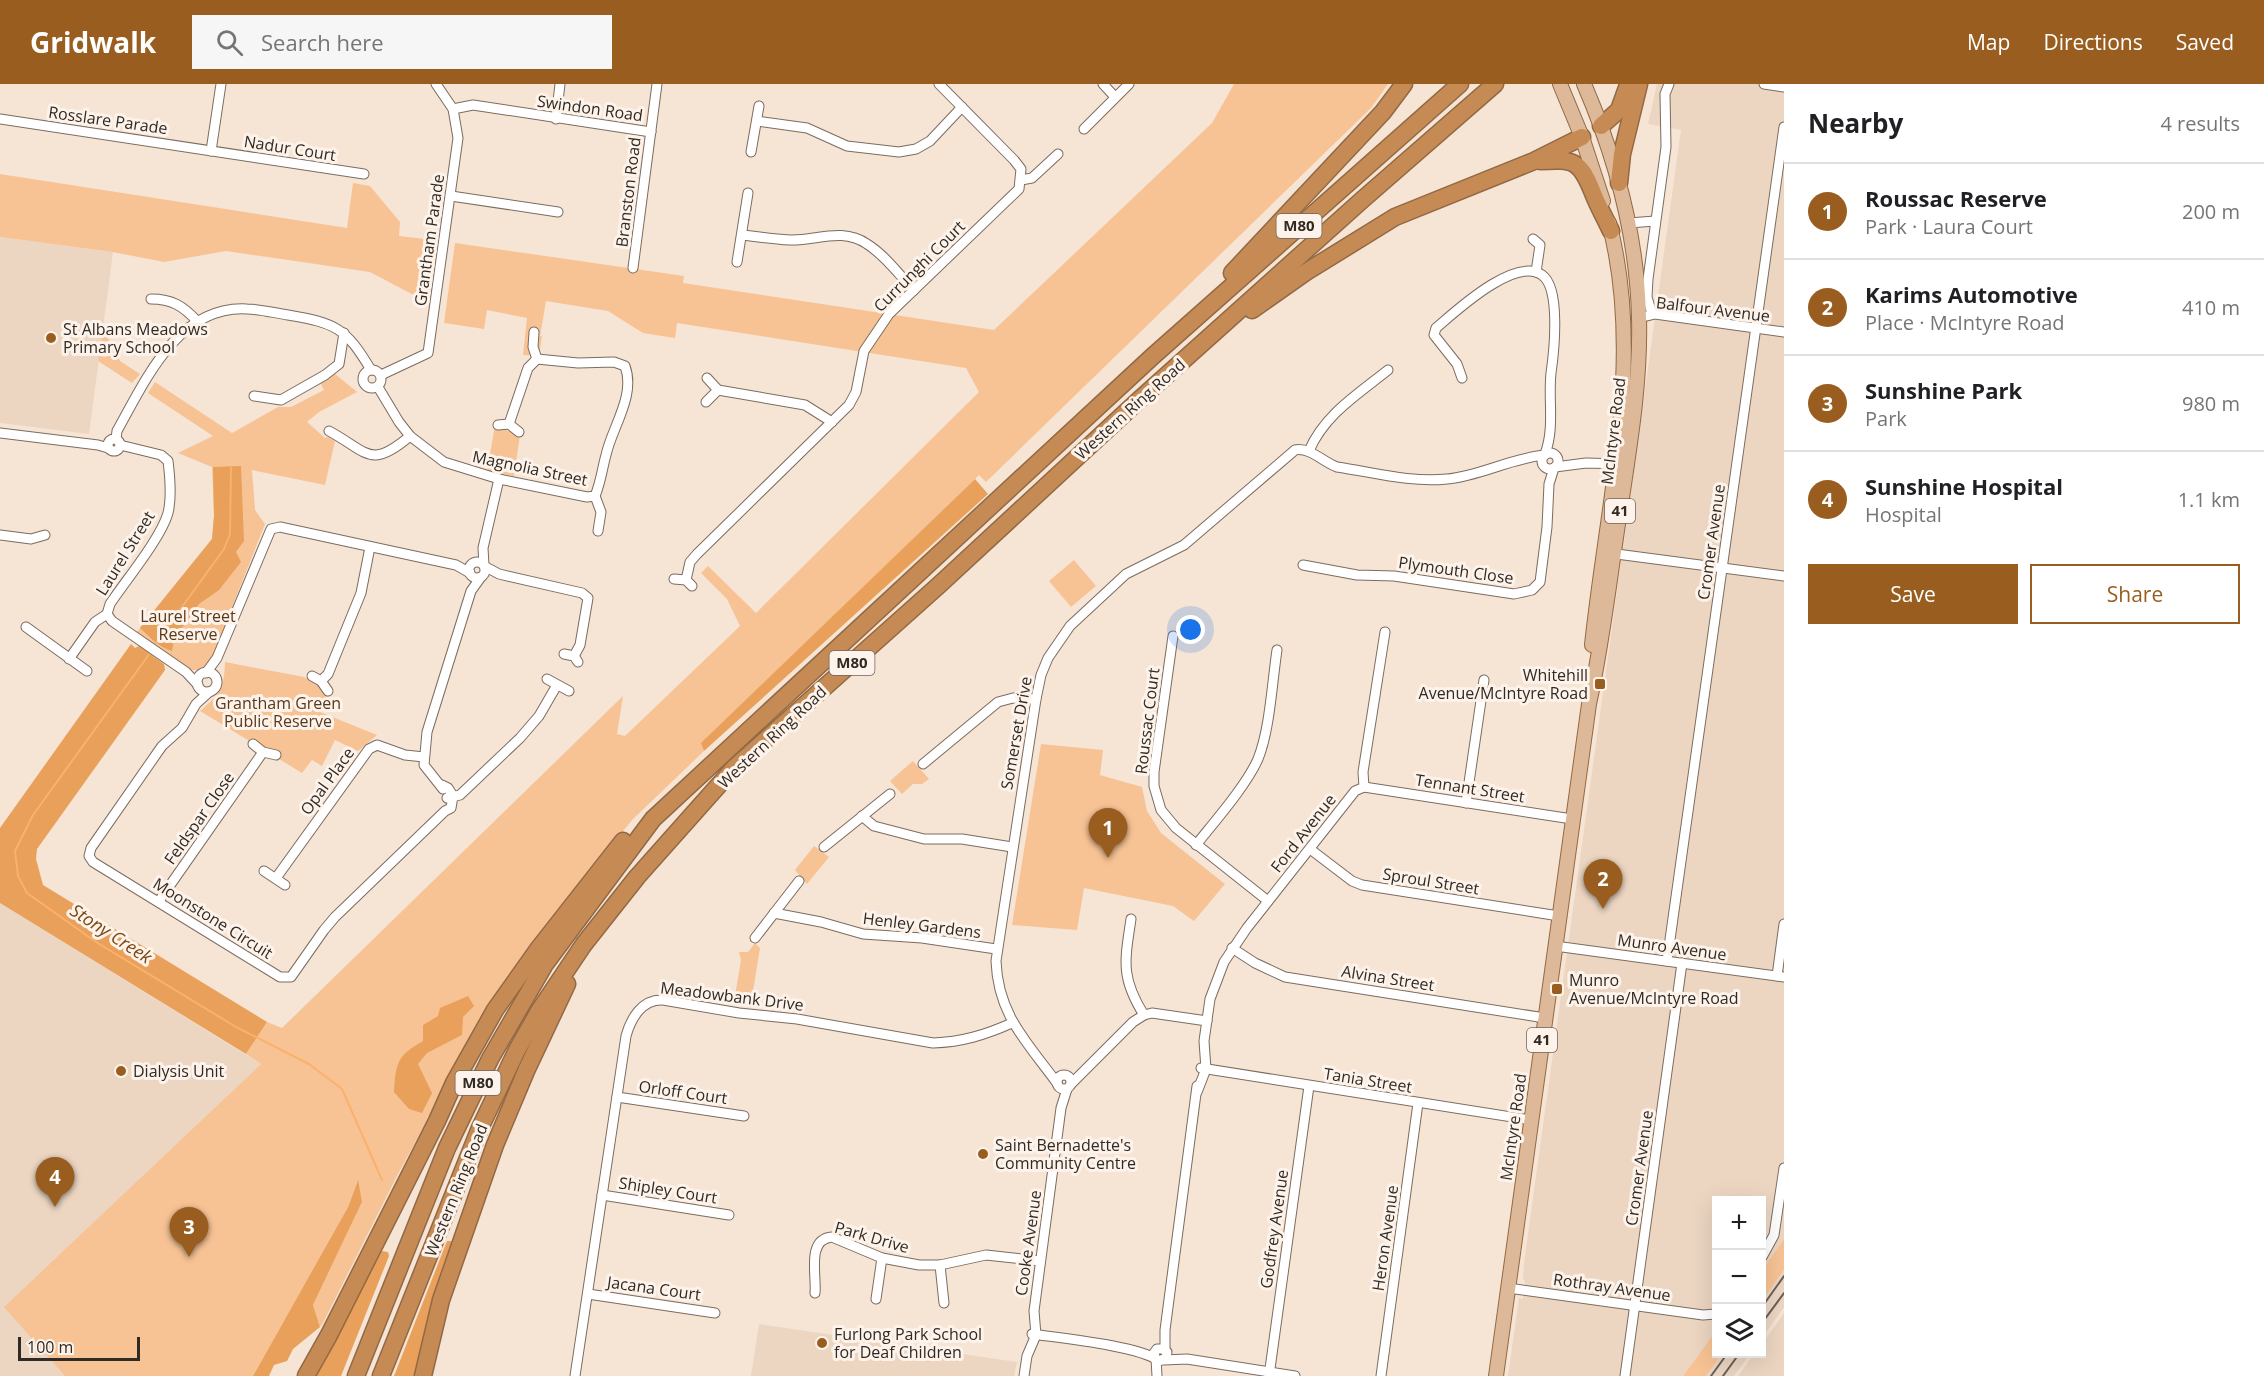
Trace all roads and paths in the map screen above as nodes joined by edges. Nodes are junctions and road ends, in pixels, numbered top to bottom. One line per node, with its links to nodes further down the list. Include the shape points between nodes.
1 (221, 84): 30 (street)
2 (436, 84): 21 (street, Grantham Parade)
3 (560, 84): 23 (street)
4 (657, 84): 28 (street, Branston Road)
5 (1103, 84): 18 (street)
6 (1129, 84): 18 (street)
7 (1404, 84): 58 (highway, via 1383,112)
8 (1460, 84): 58 (highway, Western Ring Road / M80)
9 (1495, 84): 68 (highway, Western Ring Road / M80)
10 (1560, 84): 29 (main road, 41)
11 (1584, 84): 25 (main road, 41)
12 (1628, 84): 25 (highway, via 1619,110)
13 (1639, 84): 36 (highway)
14 (1669, 84): 40 (street, McIntyre Road, via 1665,94 1666,147)
15 (1764, 84): 17 (street)
16 (943, 85): 20 (street)
17 (1784, 87)
18 (1115, 97): 27 (street)
19 (759, 106): 24 (street)
20 (962, 107): 24 (street, via 930,141 899,152 847,146 807,128); 35 (street, via 1014,160 1021,169)
21 (453, 109): 23 (street, Swindon Road, via 473,105); 38 (street, Grantham Parade, via 458,138)
22 (0, 119): 30 (street, Rosslare Parade)
23 (556, 119): 28 (street, Swindon Road)
24 (757, 121): 31 (street)
25 (1601, 126): 29 (main road); 36 (main road, 41)
26 (1784, 127): 54 (street, Cromer Avenue)
27 (1084, 129)
28 (651, 132): 46 (street, Branston Road)
29 (1582, 137): 33 (highway); 42 (main road, 41)
30 (211, 151): 34 (street, Nadur Court)
31 (751, 152)
32 (1058, 154): 35 (street, Currunghi Court, via 1032,178)
33 (1534, 161): 42 (highway, via 1566,161 1579,167 1587,176); 68 (highway, via 1395,217 1357,239 1225,330)
34 (364, 174)
35 (1021, 180): 48 (street, Currunghi Court, via 1019,189)
36 (1619, 183): 41 (main road, 41)
37 (748, 193): 43 (street)
38 (451, 196): 39 (street); 62 (street, Grantham Parade, via 428,353)
39 (558, 212)
40 (1656, 221): 41 (street); 51 (street, McIntyre Road)
41 (1629, 223): 50 (main road, via 1622,233 1625,267); 51 (main road, McIntyre Road / 41)
42 (1611, 231): 50 (main road, 41)
43 (743, 235): 45 (street); 48 (street, via 792,240 843,235 866,242)
44 (1533, 239): 47 (street, via 1540,250)
45 (737, 262)
46 (633, 268)
47 (1536, 272): 64 (street, via 1524,271 1485,289 1436,327 1434,333 1457,364); 79 (street, via 1550,287 1556,334 1550,387)
48 (914, 290): 70 (street, Currunghi Court, via 874,333 864,351 849,405)
49 (151, 299): 53 (street, via 177,304)
50 (1621, 299): 52 (main road, McIntyre Road / 41)
51 (1645, 315): 52 (main road); 54 (street, Balfour Avenue); 82 (main road, McIntyre Road / 41, via 1636,393)
52 (1623, 317): 82 (main road, McIntyre Road / 41)
53 (196, 321): 57 (street, via 246,308 319,320); 77 (street, via 171,344 148,374)
54 (1756, 328): 56 (street, Balfour Avenue); 92 (street, Cromer Avenue)
55 (534, 332): 59 (street)
56 (1784, 332)
57 (344, 333): 60 (street); 67 (street, via 339,364 325,375 281,400)
58 (1153, 356): 127 (highway, Western Ring Road / M80)
59 (537, 359): 71 (street, via 528,368); 85 (street, Magnolia Street, via 614,362 625,366 628,375 622,411 609,443)
60 (371, 370): 62 (street); 65 (street, via 364,374 364,384)
61 (1388, 370): 78 (street, via 1328,419)
62 (381, 375): 65 (street)
63 (707, 378): 66 (street)
64 (1462, 378)
65 (378, 387): 76 (street, Magnolia Street)
66 (718, 390): 69 (street); 70 (street, via 805,405)
67 (254, 396)
68 (1139, 400): 144 (highway, Western Ring Road / M80, via 734,768 637,877)
69 (706, 402)
70 (832, 422): 95 (street, Currunghi Court, via 697,554 690,562 689,583)
71 (509, 424): 72 (street); 74 (street)
72 (498, 425)
73 (328, 431): 76 (street, via 358,450 380,456)
74 (519, 432)
75 (0, 433): 77 (street, Laurel Street, via 98,445)
76 (410, 436): 84 (street, Magnolia Street, via 444,462)
77 (113, 443): 96 (street, Laurel Street, via 161,455 168,461 170,499 162,528)
78 (1309, 451): 80 (street, via 1337,467 1426,479 1457,478); 115 (street, Somerset Drive, via 1295,450 1184,545 1126,574 1057,642 1041,675)
79 (1550, 455): 80 (street); 81 (street); 83 (street, via 1542,459); 83 (street, via 1558,461)
80 (1514, 462): 83 (street)
81 (1586, 463): 82 (street); 83 (street)
82 (1620, 464): 90 (main road, McIntyre Road / 41)
83 (1549, 467): 91 (street, Plymouth Close, via 1540,582 1532,590 1514,594 1394,576 1357,576)
84 (499, 478): 85 (street, Magnolia Street); 93 (street)
85 (596, 496): 86 (street, via 600,508)
86 (598, 531)
87 (0, 535): 88 (street, via 31,539)
88 (45, 535)
89 (370, 547): 93 (street); 102 (street, via 280,527 271,529); 114 (street, via 360,593 328,674 317,678)
90 (1609, 553): 92 (street); 128 (main road, McIntyre Road / 41, via 1590,663 1589,704)
91 (1303, 565)
92 (1723, 568): 94 (street); 148 (street, Cromer Avenue)
93 (478, 570): 101 (street, via 582,593 588,598 580,645); 120 (street, via 426,732)
94 (1784, 576)
95 (674, 579)
96 (107, 614): 103 (street, via 94,622); 105 (street, Laurel Street)
97 (26, 627): 103 (street)
98 (1385, 632): 122 (street, via 1363,772)
99 (1173, 636): 129 (street, Roussac Court, via 1154,786 1167,820)
100 (1276, 650): 129 (street, via 1258,759)
101 (572, 657)
102 (217, 658): 106 (street); 107 (street)
103 (69, 659): 104 (street)
104 (87, 671)
105 (186, 672): 106 (street, Laurel Street); 111 (street, Laurel Street)
106 (204, 673): 107 (street); 111 (street)
107 (216, 679): 113 (street, via 216,687)
108 (547, 679): 110 (street)
109 (1484, 680): 125 (street)
110 (557, 684): 112 (street); 124 (street, via 539,716 520,738 460,795)
111 (198, 686): 113 (street); 116 (street, Moonstone Circuit)
112 (569, 691)
113 (208, 692): 116 (street, Moonstone Circuit)
114 (328, 692)
115 (1036, 699): 121 (street, via 998,702); 131 (street, Somerset Drive)
116 (196, 704): 137 (street, Moonstone Circuit, via 89,856)
117 (253, 744): 118 (street)
118 (263, 752): 119 (street); 137 (street, Feldspar Close)
119 (276, 755)
120 (424, 757): 124 (street, via 424,765); 134 (street, Opal Place, via 377,745 369,749)
121 (923, 764)
122 (1364, 787): 125 (street, Tennant Street); 132 (street, Ford Avenue, via 1355,791)
123 (890, 794): 126 (street)
124 (450, 797): 137 (street, Moonstone Circuit, via 445,811 335,917 288,978 280,977)
125 (1466, 802): 128 (street, Tennant Street)
126 (862, 816): 130 (street); 131 (street, via 874,826 924,839 962,839)
127 (652, 819): 180 (highway, via 624,841 594,876 495,1010); 181 (highway, Western Ring Road / M80, via 545,964 490,1059 447,1148)
128 (1572, 819): 140 (main road, McIntyre Road / 41)
129 (1196, 844): 138 (street, Roussac Court)
130 (824, 847)
131 (1012, 847): 147 (street, Somerset Drive)
132 (1310, 849): 138 (street, Ford Avenue); 140 (street, Sproul Street, via 1362,885)
133 (264, 871): 134 (street)
134 (276, 878): 136 (street)
135 (799, 881): 139 (street)
136 (285, 885)
137 (159, 902)
138 (1268, 902): 146 (street, Ford Avenue)
139 (774, 913): 143 (street); 147 (street, Henley Gardens, via 863,934)
140 (1559, 916): 145 (main road, McIntyre Road / 41)
141 (1131, 919): 151 (street, via 1126,976)
142 (1784, 924): 150 (street)
143 (755, 938)
144 (584, 944): 182 (highway, Western Ring Road / M80, via 539,1011 480,1128); 183 (highway, via 495,1145 441,1300)
145 (1555, 946): 148 (street, Munro Avenue); 152 (main road, McIntyre Road / 41)
146 (1232, 948): 152 (street, Alvina Street, via 1285,977); 153 (street, Ford Avenue, via 1214,987)
147 (996, 949): 154 (street, Somerset Drive, via 998,985)
148 (1667, 962): 149 (street, Munro Avenue)
149 (1682, 963): 150 (street, Munro Avenue); 174 (street, Cromer Avenue)
150 (1780, 977)
151 (1144, 1015): 153 (street); 156 (street)
152 (1545, 1018): 161 (main road, McIntyre Road / 41)
153 (1207, 1021): 155 (street, Ford Avenue, via 1199,1056)
154 (1012, 1023): 156 (street, Somerset Drive, via 1044,1065); 158 (street, Meadowbank Drive, via 973,1039 933,1043 656,1000 645,1004 628,1027)
155 (1203, 1069): 157 (street, Tania Street); 178 (street, Ford Avenue, via 1196,1082)
156 (1064, 1083): 167 (street, Cooke Avenue)
157 (1309, 1086): 159 (street, Tania Street); 179 (street, Godfrey Avenue)
158 (617, 1097): 160 (street, Orloff Court); 163 (street, Meadowbank Drive)
159 (1418, 1103): 161 (street, Tania Street); 188 (street, Heron Avenue)
160 (744, 1116)
161 (1531, 1120): 169 (main road, McIntyre Road / 41)
162 (1784, 1167): 165 (street, via 1774,1235)
163 (602, 1195): 164 (street, Shipley Court); 171 (street, Meadowbank Drive)
164 (729, 1215)
165 (1765, 1250)
166 (882, 1258): 168 (street, Park Drive); 170 (street, Park Drive, via 832,1237 824,1239 814,1256); 172 (street)
167 (1040, 1261): 168 (street, Park Drive, via 986,1255); 177 (street, Cooke Avenue, via 1030,1321)
168 (940, 1265): 173 (street)
169 (1508, 1288): 174 (street, Rothray Avenue); 189 (main road, McIntyre Road / 41)
170 (814, 1293)
171 (588, 1294): 175 (street, Jacana Court); 184 (street, Meadowbank Drive)
172 (876, 1299)
173 (944, 1303)
174 (1635, 1305): 176 (street, Rothray Avenue); 190 (street, Cromer Avenue)
175 (715, 1313)
176 (1712, 1315)
177 (1033, 1334): 178 (street); 185 (street, Cooke Avenue, via 1027,1343)
178 (1160, 1354): 179 (street); 186 (street, Ford Avenue)
179 (1270, 1374): 187 (street)
180 (306, 1376)
181 (356, 1376)
182 (381, 1376)
183 (425, 1376)
184 (575, 1376)
185 (1024, 1376)
186 (1157, 1376)
187 (1296, 1376)
188 (1380, 1376)
189 (1496, 1376)
190 (1625, 1376)

